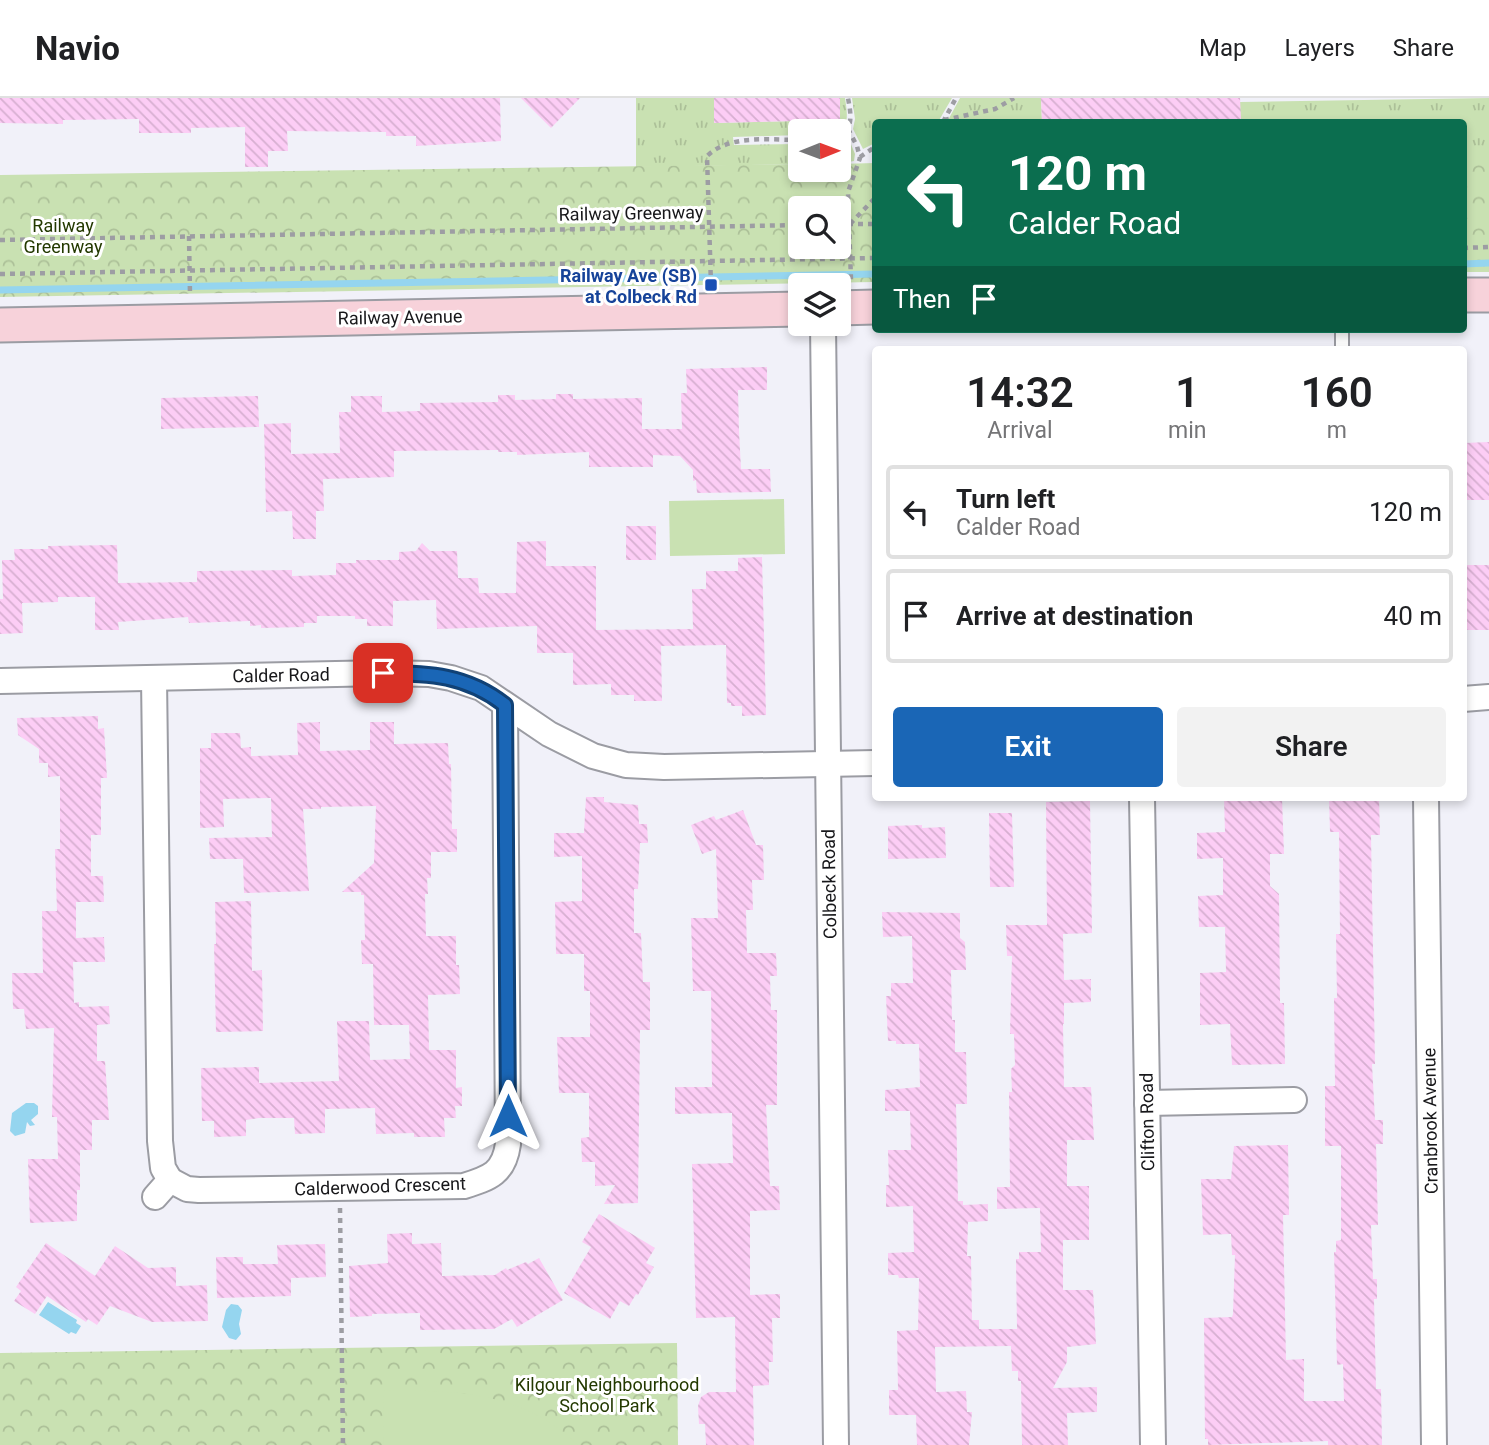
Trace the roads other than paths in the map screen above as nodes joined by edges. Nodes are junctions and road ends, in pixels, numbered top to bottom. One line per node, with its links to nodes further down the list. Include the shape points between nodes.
1 (1467, 295): 2 (main road)
2 (1489, 295)
3 (851, 297): 4 (main road)
4 (872, 306)
5 (788, 309): 6 (main road, Railway Avenue)
6 (0, 325)
7 (823, 336): 13 (street, Colbeck Road)
8 (154, 678): 9 (street, Calder Road); 12 (street, Calder Road, via 419,674 472,685); 12 (street, Calderwood Crescent, via 162,1189 464,1186 493,1175 506,1160)
9 (0, 681)
10 (1489, 697): 11 (street)
11 (1467, 699)
12 (505, 705): 13 (street, Calder Road, via 574,747 626,765)
13 (828, 763): 14 (street, Calder Road); 19 (street, Colbeck Road)
14 (872, 763)
15 (1142, 801): 18 (street, Clifton Road)
16 (1426, 801): 21 (street, Cranbrook Avenue)
17 (1294, 1100): 18 (street)
18 (1147, 1104): 20 (street, Clifton Road)
19 (836, 1445)
20 (1153, 1445)
21 (1434, 1445)

